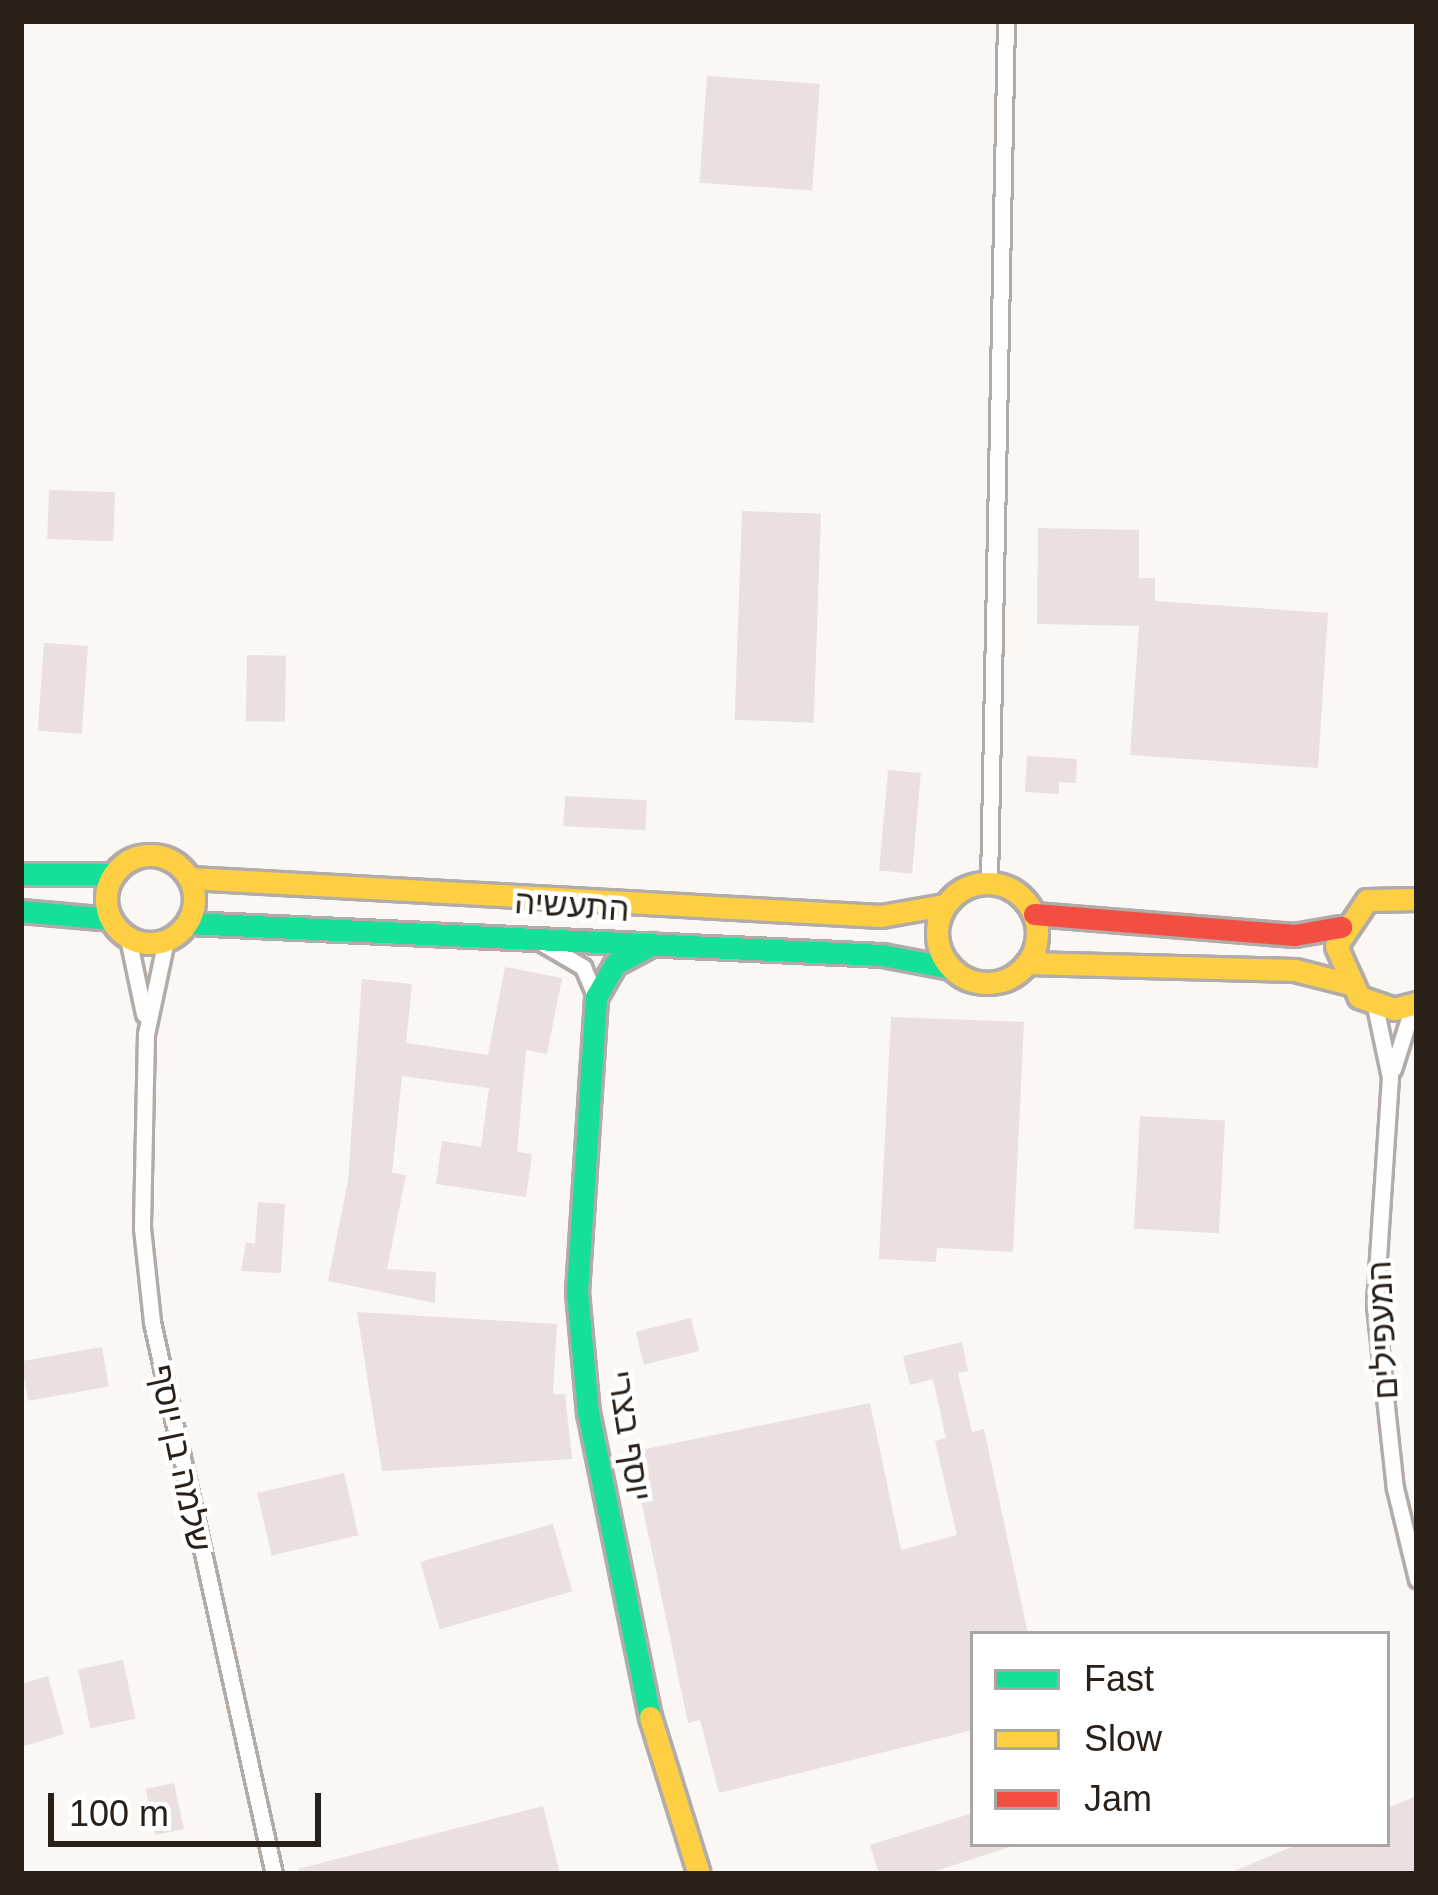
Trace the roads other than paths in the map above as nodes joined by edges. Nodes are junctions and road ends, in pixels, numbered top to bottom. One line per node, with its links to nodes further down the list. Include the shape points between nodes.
1 (1006, 21): 5 (street)
2 (21, 874): 3 (street)
3 (112, 874): 4 (street, via 152,854); 10 (street)
4 (190, 878): 7 (street, התעשיה, via 881,916); 11 (street)
5 (989, 882): 7 (street); 9 (street, via 1016,891)
6 (1417, 899): 12 (street, via 1367,900)
7 (944, 905): 18 (street, via 936,938)
8 (21, 910): 10 (street)
9 (1034, 914): 12 (street, via 1294,935); 17 (street)
10 (110, 919): 14 (street)
11 (188, 922): 13 (street, התעשיה); 15 (street)
12 (1341, 927): 19 (street)
13 (522, 935): 16 (street, התעשיה); 20 (street, via 572,957)
14 (128, 938): 15 (street); 23 (street, שלמה בן יוסף)
15 (166, 940): 23 (street, שלמה בן יוסף)
16 (652, 944): 18 (street, התעשיה, via 882,955); 20 (street, via 615,964)
17 (1027, 963): 18 (street, via 999,982); 19 (street, via 1295,970)
18 (951, 968)
19 (1346, 983): 22 (street)
20 (596, 997): 27 (street, יוסף בצרי, via 577,1292 588,1413 644,1700)
21 (1415, 1004): 22 (street); 24 (street, המעפילים)
22 (1376, 1006): 24 (street, המעפילים)
23 (146, 1034): 26 (street, שלמה בן יוסף, via 142,1228 152,1322)
24 (1390, 1077): 25 (street, המעפילים, via 1375,1306 1395,1488)
25 (1417, 1579)
26 (274, 1874)
27 (699, 1874)

